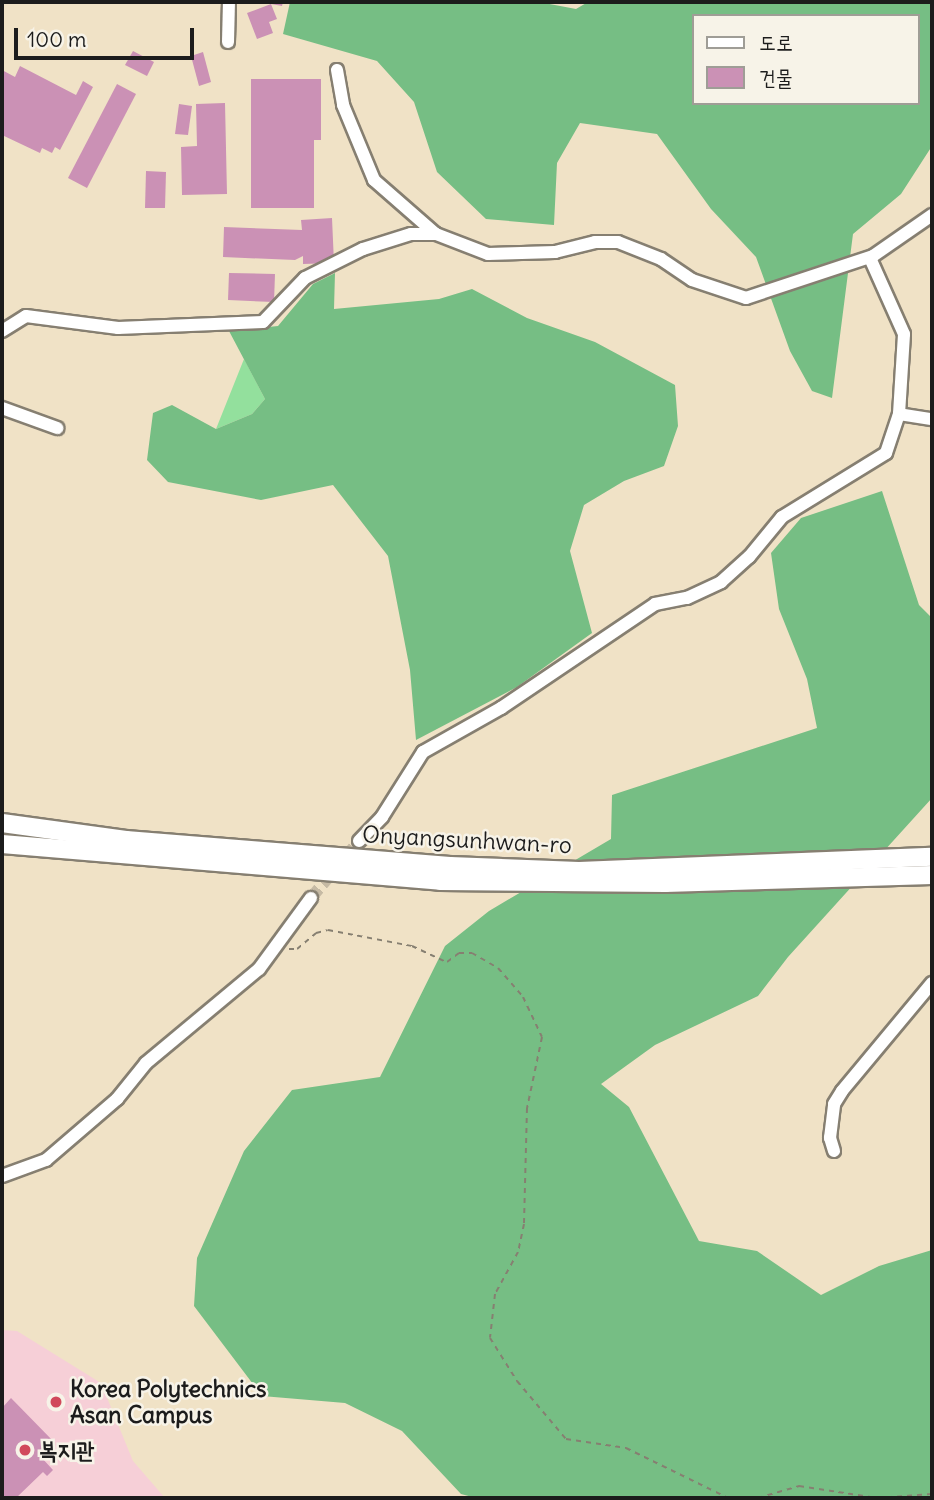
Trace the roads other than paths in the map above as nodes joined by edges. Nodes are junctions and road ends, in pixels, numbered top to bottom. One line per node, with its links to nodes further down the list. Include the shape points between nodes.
1 (229, 2): 2 (street)
2 (228, 42)
3 (337, 70): 5 (street, via 343,105 374,180)
4 (932, 215): 6 (street)
5 (436, 234): 6 (street, via 488,254 555,252 595,242 618,242 661,259 692,280 746,298); 7 (street, via 411,234 363,249 305,278 263,322 118,328 26,316)
6 (870, 258): 9 (street, via 904,334)
7 (2, 331)
8 (2, 408): 11 (street)
9 (899, 414): 10 (street); 13 (street, via 886,453 782,517 749,558 720,582 687,598 655,604 501,708 423,752 382,817)
10 (932, 419)
11 (57, 428)
12 (2, 823): 15 (highway, Onyangsunhwan-ro, via 126,841 463,867 579,871)
13 (359, 841)
14 (2, 844): 16 (highway, Onyangsunhwan-ro, via 440,881 719,882)
15 (932, 857)
16 (932, 876)
17 (311, 898): 20 (street, via 259,970 155,1055 117,1099 46,1160)
18 (932, 983): 19 (street, via 834,1104)
19 (834, 1151)
20 (2, 1176)

